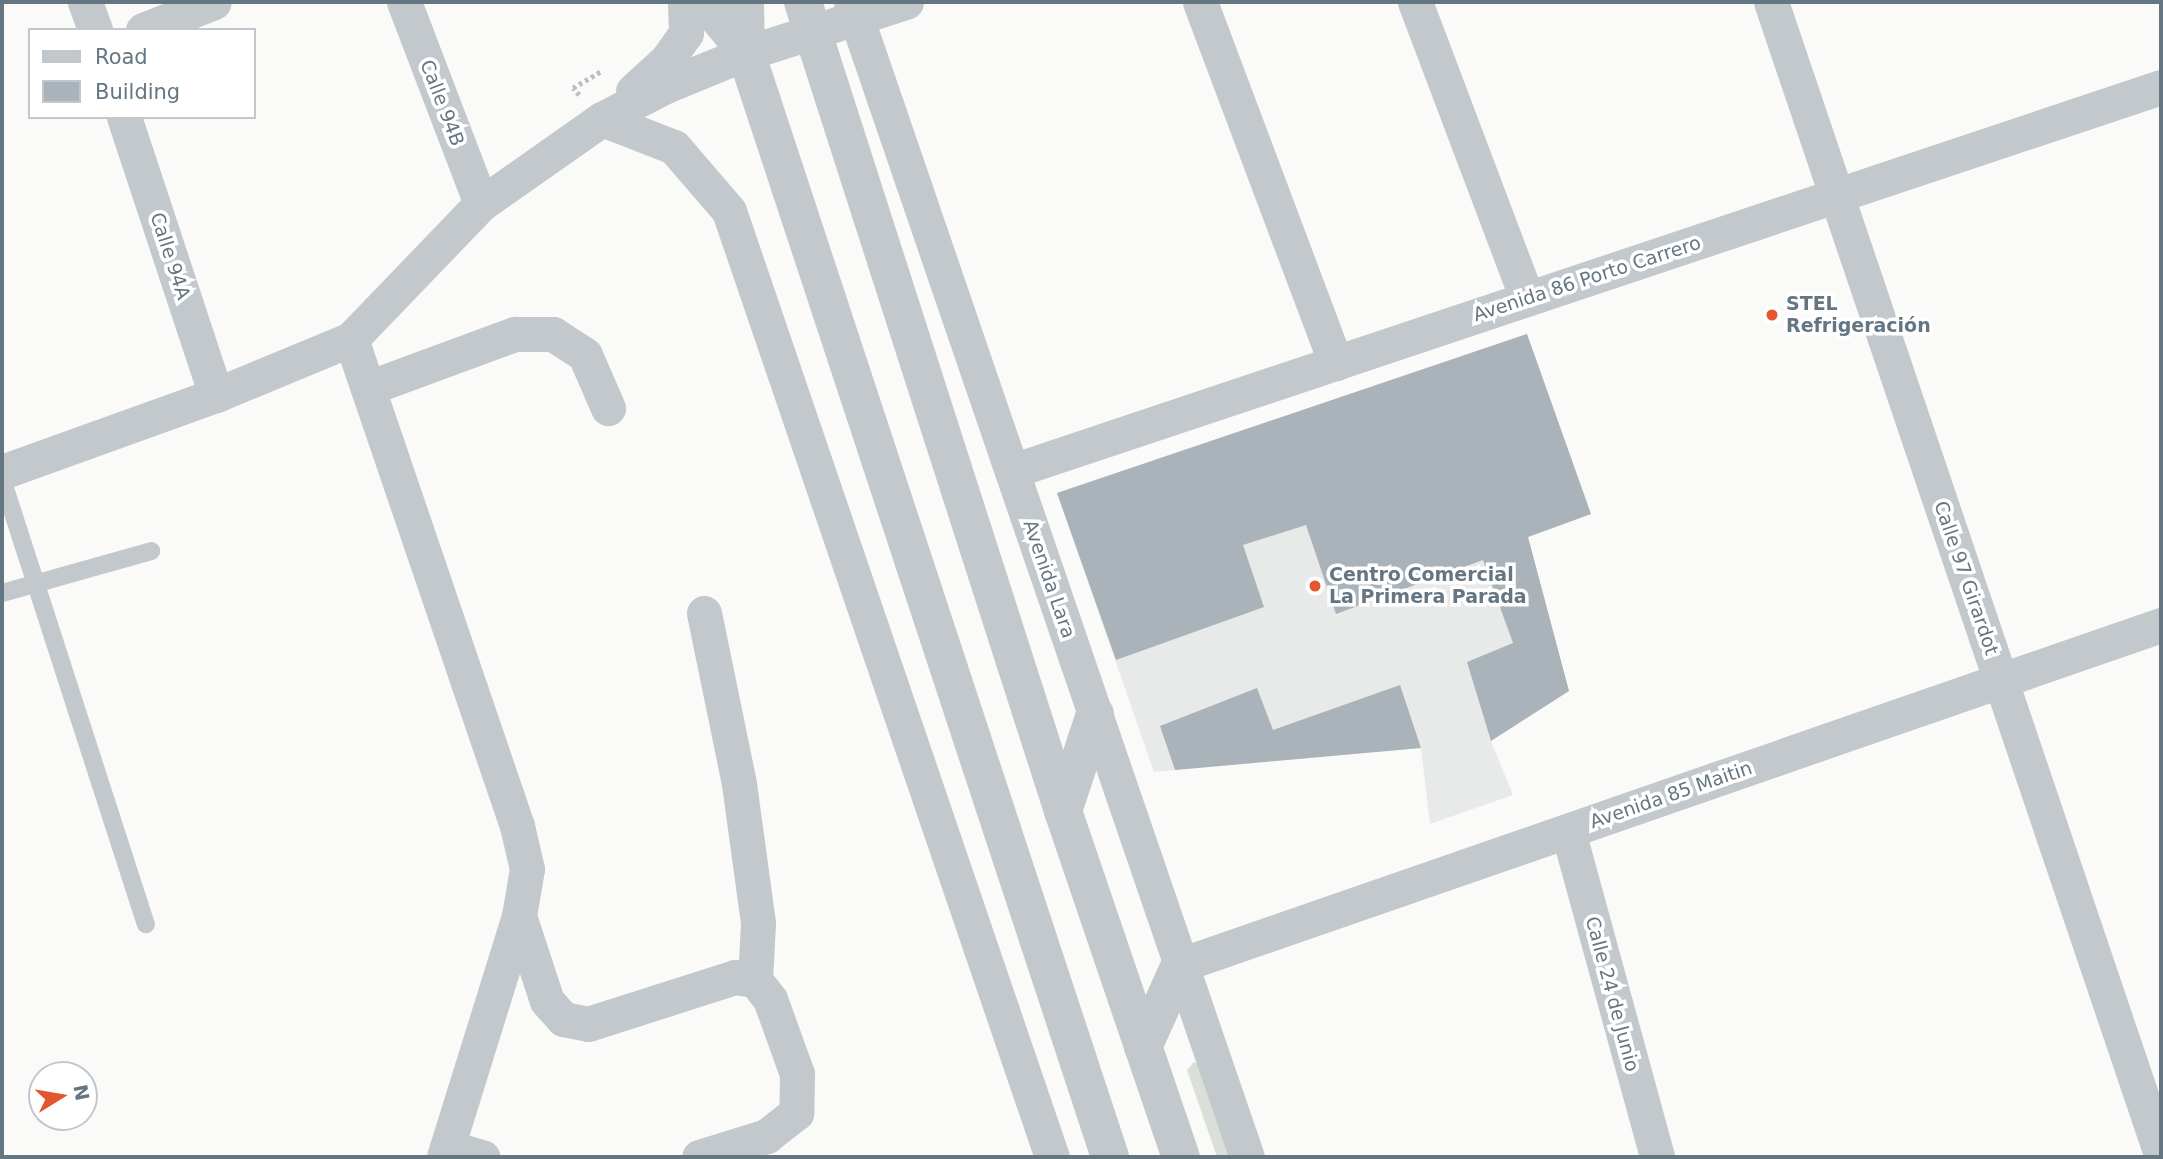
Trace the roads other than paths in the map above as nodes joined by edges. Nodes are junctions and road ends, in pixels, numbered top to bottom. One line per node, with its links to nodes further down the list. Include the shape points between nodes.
1 (85, 2): 13 (street)
2 (214, 2): 14 (street)
3 (404, 2): 20 (street, Calle 94B)
4 (685, 2): 18 (street, via 686,33 667,60)
5 (703, 2): 15 (street)
6 (745, 2): 15 (street)
7 (906, 2): 11 (street)
8 (1200, 2): 23 (street)
9 (1415, 2): 21 (street)
10 (1771, 2): 19 (street, Calle 97 Girardot)
11 (854, 10): 12 (street); 27 (street, Avenida Lara)
12 (808, 16): 15 (street); 37 (street)
13 (94, 28)
14 (148, 28)
15 (747, 53): 18 (street, via 668,85); 49 (street)
16 (2161, 87): 19 (street, Avenida 86 Porto Carrero)
17 (125, 119): 25 (street, Calle 94A)
18 (602, 119): 20 (street); 48 (street, via 674,147 729,211)
19 (1837, 195): 21 (street, Avenida 86 Porto Carrero); 35 (street, Calle 97 Girardot)
20 (481, 204): 22 (street)
21 (1528, 299): 23 (street, Avenida 86 Porto Carrero)
22 (351, 339): 24 (street); 25 (street)
23 (1336, 363): 27 (street, Avenida 86 Porto Carrero)
24 (368, 388): 26 (street, via 515,334 554,334 585,355); 39 (street, via 517,826 527,869)
25 (216, 395): 28 (street)
26 (608, 408)
27 (1012, 471): 36 (street, Avenida Lara)
28 (2, 472)
29 (2, 479): 31 (lane)
30 (151, 551): 31 (lane)
31 (36, 583): 32 (lane); 40 (lane)
32 (2, 593)
33 (704, 613): 42 (street, via 739,784 758,923)
34 (2161, 625): 35 (street, Avenida 85 Maitin)
35 (2001, 681): 38 (street, Avenida 85 Maitin); 45 (street, Calle 97 Girardot)
36 (1095, 714): 37 (street); 41 (street, Avenida Lara)
37 (1063, 811): 43 (street)
38 (1568, 831): 41 (street, Avenida 85 Maitin); 52 (street, Calle 24 de Junio)
39 (519, 916): 42 (street, via 547,1001 563,1020 588,1024 735,977); 44 (street)
40 (146, 924)
41 (1180, 965): 43 (street); 51 (street, Avenida Lara)
42 (755, 980): 47 (street, via 770,999 797,1074 796,1113 767,1136)
43 (1143, 1047): 50 (street)
44 (446, 1152): 46 (street)
45 (2161, 1154)
46 (483, 1157)
47 (699, 1157)
48 (1052, 1157)
49 (1110, 1157)
50 (1181, 1157)
51 (1247, 1157)
52 (1657, 1157)

